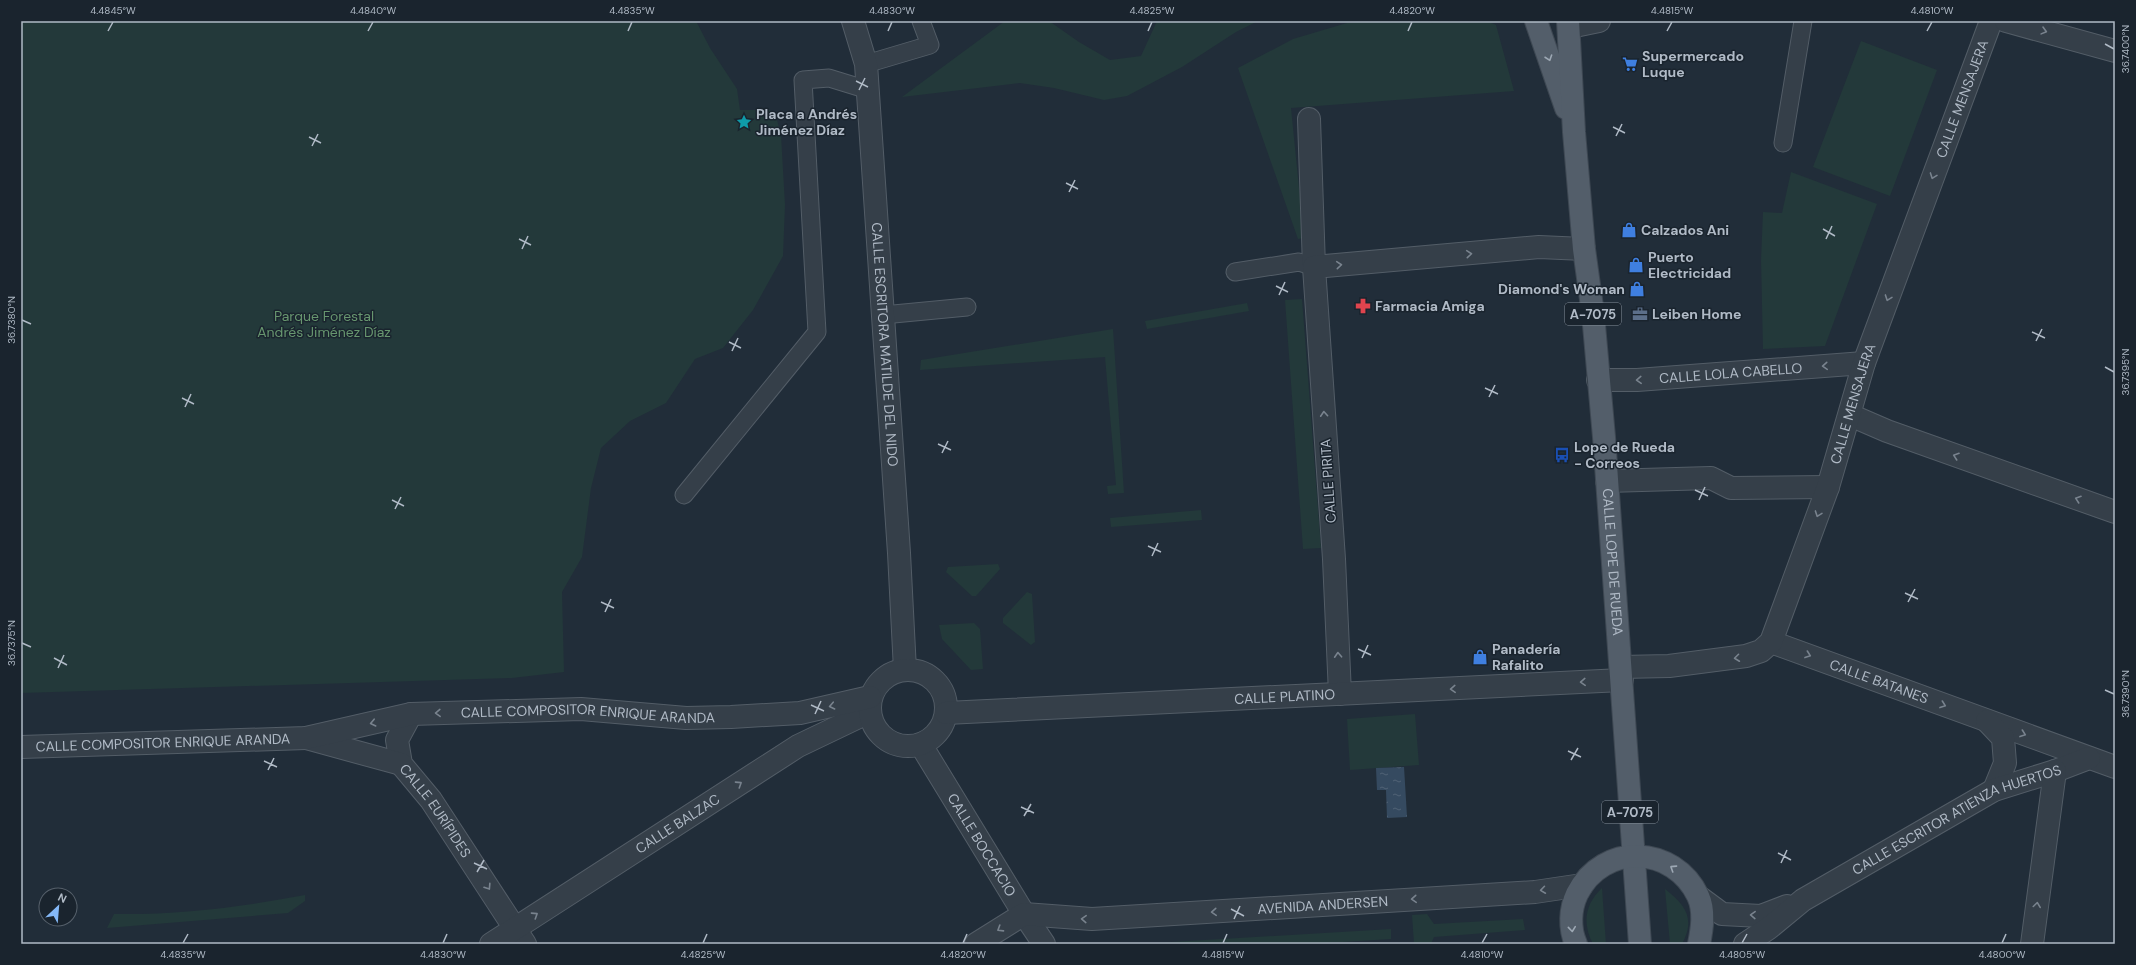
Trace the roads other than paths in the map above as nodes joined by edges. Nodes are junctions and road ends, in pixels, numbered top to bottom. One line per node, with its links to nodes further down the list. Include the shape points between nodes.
1 (853, 21): 10 (street, CALLE ESCRITORA MATILDE DEL NIDO)
2 (921, 21): 10 (lane, via 930,45)
3 (1536, 21): 13 (main road, CALLE LOPE DE RUEDA / A-7075, one-way to 13)
4 (1599, 21): 8 (street)
5 (1803, 21): 14 (lane)
6 (1991, 21): 20 (street, CALLE MENSAJERA, one-way to 20)
7 (2006, 21): 9 (street, one-way to 9)
8 (1569, 24): 13 (main road, CALLE LOPE DE RUEDA / A-7075)
9 (2115, 51)
10 (866, 64): 11 (street, CALLE ESCRITORA MATILDE DEL NIDO)
11 (868, 90): 19 (street, CALLE ESCRITORA MATILDE DEL NIDO); 25 (lane, via 829,78 803,80 817,332)
12 (1309, 119): 16 (street, CALLE PIRITA)
13 (1574, 132): 15 (main road, CALLE LOPE DE RUEDA / A-7075)
14 (1783, 143)
15 (1584, 249): 16 (street, one-way to 15, via 1539,247); 21 (main road, CALLE LOPE DE RUEDA / A-7075, via 1593,314)
16 (1314, 267): 17 (lane, via 1299,262); 30 (street, CALLE PIRITA, one-way to 16, via 1334,558)
17 (1235, 272)
18 (967, 307): 19 (lane)
19 (883, 315): 28 (street, CALLE ESCRITORA MATILDE DEL NIDO)
20 (1864, 363): 21 (street, CALLE LOLA CABELLO, one-way to 21, via 1637,380); 22 (street, CALLE MENSAJERA)
21 (1598, 380): 23 (main road, CALLE LOPE DE RUEDA / A-7075)
22 (1850, 415): 24 (street, CALLE MENSAJERA); 26 (street, one-way to 22, via 1887,431)
23 (1607, 481): 24 (street, via 1711,478 1731,488); 29 (main road, CALLE LOPE DE RUEDA / A-7075, via 1613,586)
24 (1828, 487): 27 (street, CALLE MENSAJERA, one-way to 27)
25 (684, 496)
26 (2115, 512)
27 (1771, 642): 29 (street, one-way to 29, via 1761,651 1746,656); 34 (street, CALLE BATANES, one-way to 34)
28 (905, 670): 31 (street, via 884,678); 32 (street, via 927,675 943,691)
29 (1622, 674): 30 (street, CALLE PLATINO, one-way to 30); 43 (main road, CALLE LOPE DE RUEDA / A-7075)
30 (1340, 694): 32 (street, CALLE PLATINO)
31 (870, 705): 33 (street, CALLE COMPOSITOR ENRIQUE ARANDA, one-way to 33, via 800,713 686,718 580,709); 36 (street, via 878,734 898,746); 48 (street, CALLE BALZAC, one-way to 31, via 798,746)
32 (946, 713): 36 (street, via 938,732)
33 (411, 714): 35 (street, CALLE COMPOSITOR ENRIQUE ARANDA, one-way to 35); 39 (street, CALLE EURÍPIDES, via 397,740)
34 (1987, 721): 38 (street, CALLE BATANES, one-way to 38); 42 (street, CALLE BATANES, via 2003,738 2005,762)
35 (306, 738): 37 (street, CALLE COMPOSITOR ENRIQUE ARANDA); 39 (street, CALLE COMPOSITOR ENRIQUE ARANDA)
36 (921, 745): 47 (street, CALLE BOCCACIO)
37 (21, 747)
38 (2089, 758): 40 (street); 41 (street, CALLE ESCRITOR ATIENZA HUERTOS)
39 (401, 764): 48 (street, CALLE EURÍPIDES, one-way to 48, via 431,800)
40 (2115, 768)
41 (2055, 771): 42 (street, CALLE ESCRITOR ATIENZA HUERTOS); 56 (street, one-way to 41)
42 (1994, 790): 46 (street, CALLE ESCRITOR ATIENZA HUERTOS)
43 (1634, 856): 44 (main road, via 1614,859 1596,869); 45 (main road, one-way to 43, via 1684,874 1661,860); 53 (main road, CALLE LOPE DE RUEDA / A-7075)
44 (1582, 885): 47 (street, AVENIDA ANDERSEN, one-way to 47, via 1535,892 1092,919); 52 (main road, one-way to 52, via 1574,901 1571,919)
45 (1699, 897): 46 (street, CALLE ESCRITOR ATIENZA HUERTOS, one-way to 45, via 1761,916 1722,914); 54 (main road, via 1704,923)
46 (1803, 900): 55 (street, CALLE ESCRITOR ATIENZA HUERTOS)
47 (1024, 914): 50 (street, one-way to 50); 51 (street, CALLE BOCCACIO)
48 (520, 936): 49 (street, CALLE BALZAC)
49 (491, 944)
50 (976, 944)
51 (1044, 944)
52 (1576, 944)
53 (1640, 944)
54 (1699, 944)
55 (1745, 944)
56 (2032, 944)

